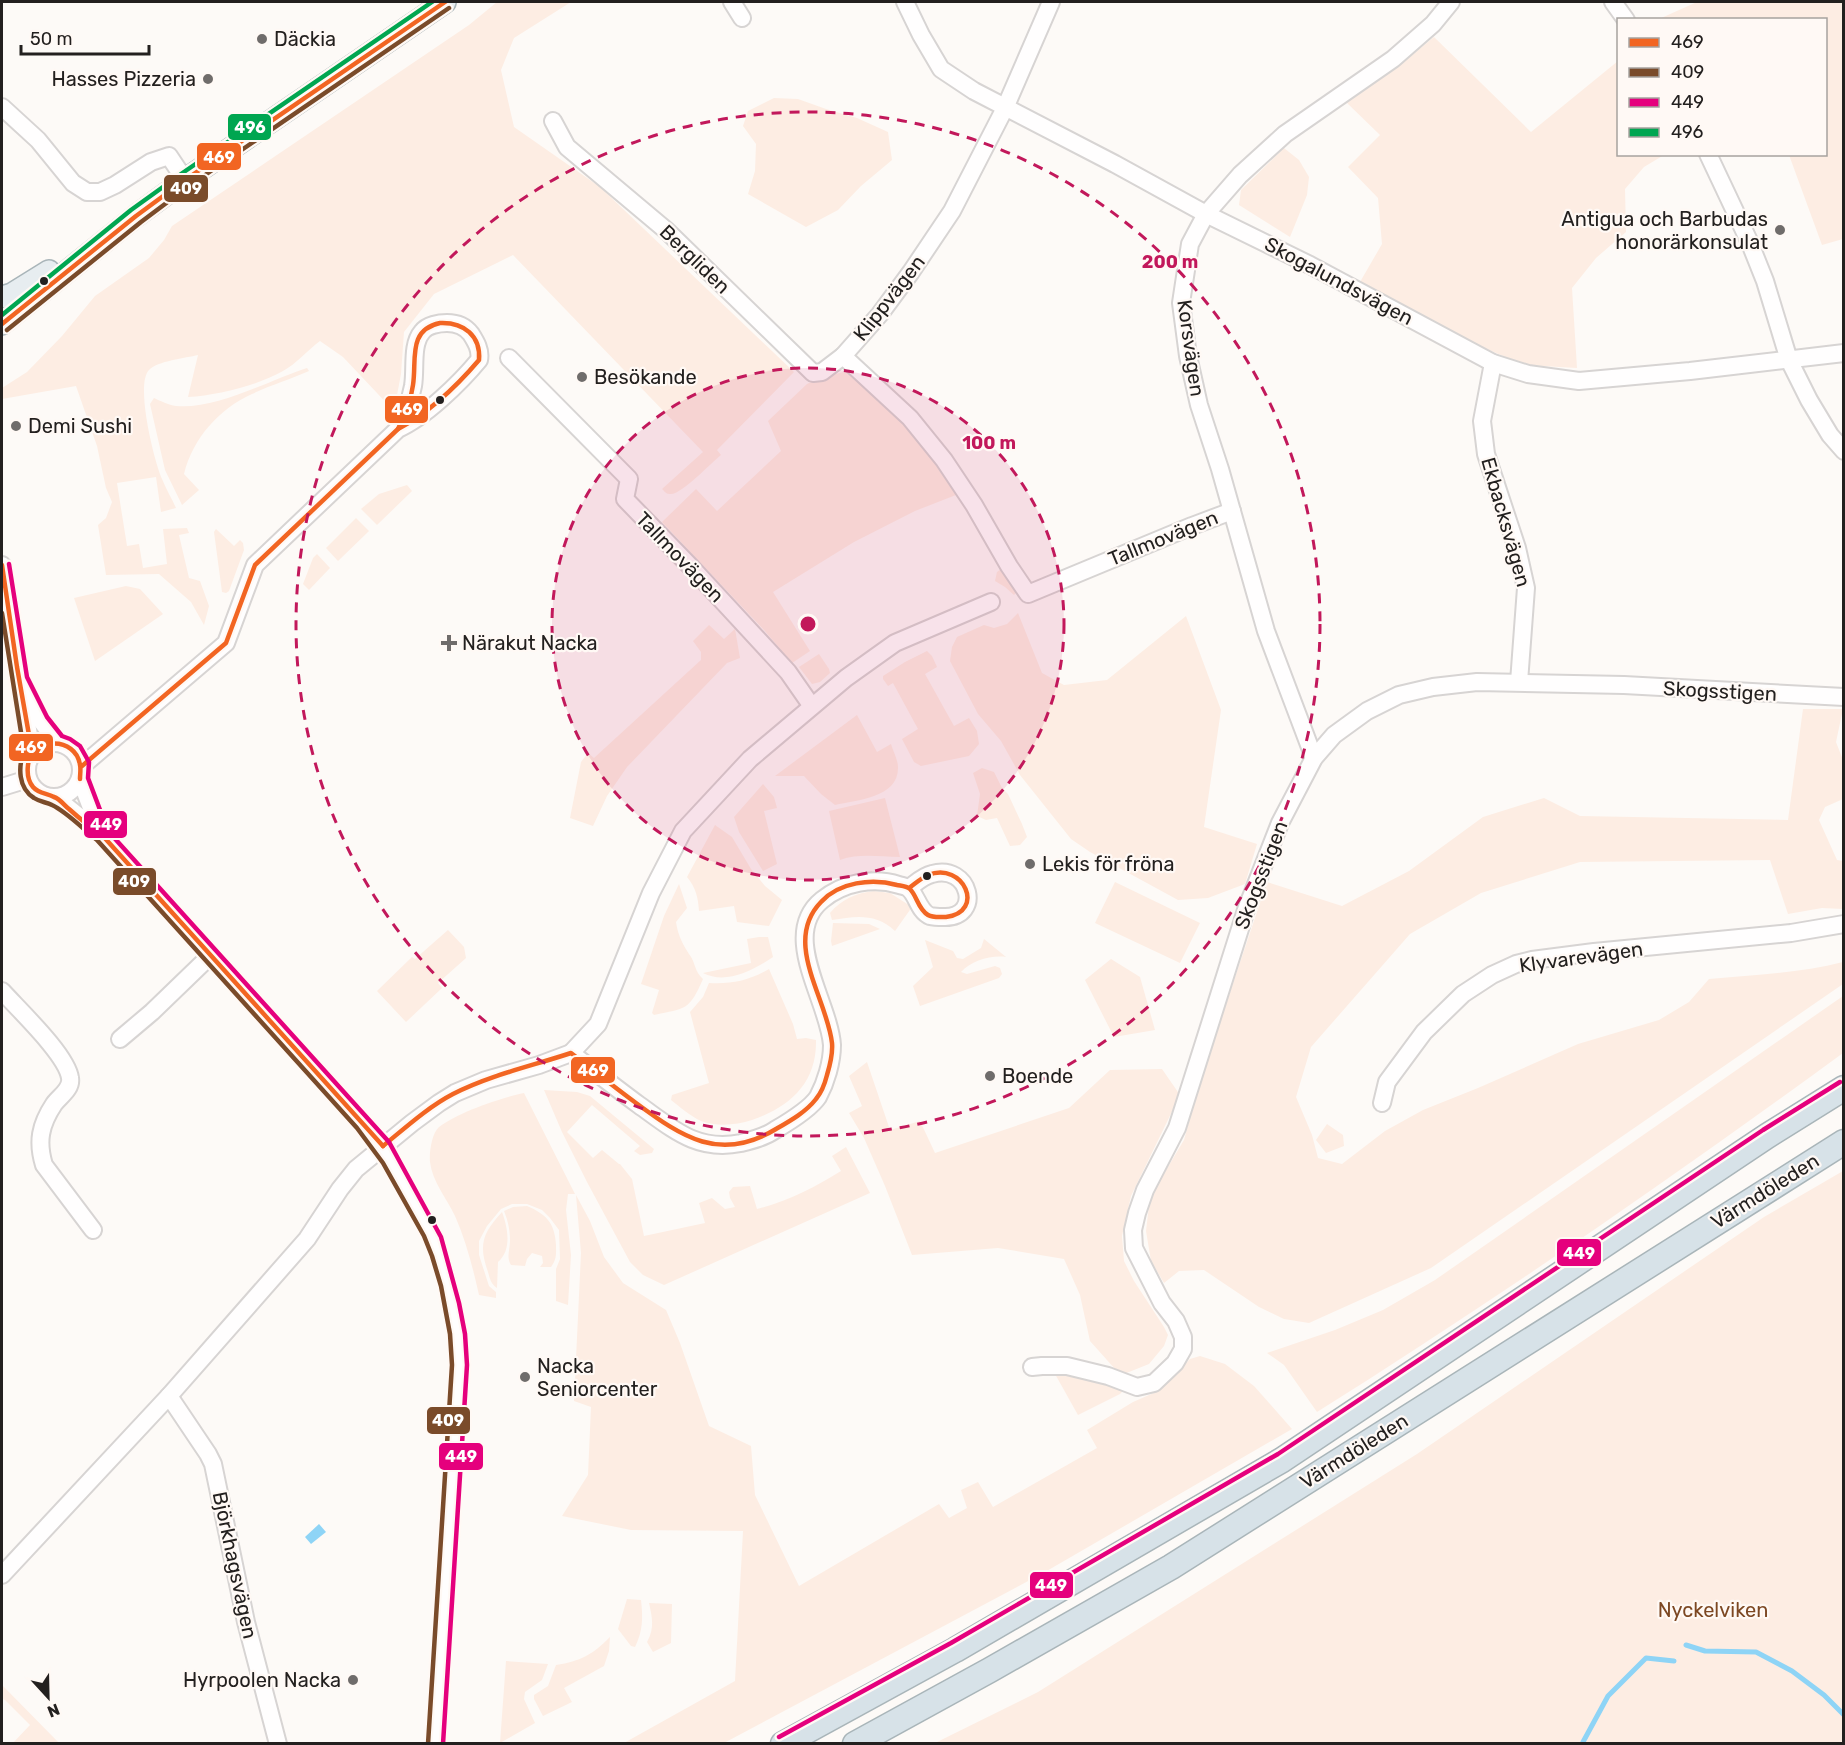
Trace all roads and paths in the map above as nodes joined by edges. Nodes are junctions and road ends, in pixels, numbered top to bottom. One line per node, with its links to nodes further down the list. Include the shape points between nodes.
1 (445, 2): 13 (main road)
2 (732, 2): 7 (street)
3 (905, 2): 10 (street, Skogalundsvägen, via 941,69)
4 (1051, 2): 10 (street, Klippvägen)
5 (1451, 2): 14 (street, Korsvägen, via 1433,24 1393,59 1285,134 1240,175)
6 (1613, 2): 8 (street)
7 (742, 18)
8 (1625, 18)
9 (2, 107): 13 (street, via 38,140 73,183 87,192 115,186 151,162 169,156)
10 (1005, 108): 14 (street, Skogalundsvägen); 19 (street, Klippvägen, via 952,211 911,272)
11 (553, 121): 19 (street, Bergliden, via 567,147 667,231 813,373 822,372)
12 (1709, 156): 21 (street, via 1765,280)
13 (185, 180): 15 (main road)
14 (1206, 214): 22 (street, Skogalundsvägen); 25 (street, Korsvägen, via 1190,244 1181,303 1199,405)
15 (136, 216): 16 (main road); 17 (main road)
16 (2, 297)
17 (2, 324)
18 (1844, 353): 21 (street, Skogalundsvägen)
19 (843, 356): 27 (street, Klippvägen, via 910,418 944,460)
20 (509, 358): 32 (street, Tallmovägen, via 628,479 625,499 788,672)
21 (1789, 360): 22 (street, Skogalundsvägen, via 1579,381 1528,374); 24 (street, via 1830,435)
22 (1493, 363): 30 (street, Ekbacksvägen, via 1482,421 1486,454 1526,588)
23 (398, 429): 23 (street, via 410,424 457,385 479,360 477,345 467,328 451,323 422,330 416,343 413,385); 36 (street, via 255,565 226,644)
24 (1844, 451)
25 (1232, 511): 27 (street, Tallmovägen); 35 (street, Korsvägen, via 1266,632)
26 (2, 565): 29 (street)
27 (1028, 594)
28 (991, 602): 32 (street, via 896,643)
29 (20, 680): 33 (street); 34 (street)
30 (1519, 682): 31 (street, Skogsstigen); 35 (street, Skogsstigen, via 1477,682 1399,695 1366,711 1334,735)
31 (1844, 697)
32 (812, 705): 46 (street, via 750,759 683,831 651,893 598,1024)
33 (57, 742): 34 (street, via 48,742); 36 (street, via 74,750)
34 (32, 752): 37 (street, via 26,770)
35 (1314, 758): 54 (street, Skogsstigen, via 1280,823 1256,883 1177,1128 1145,1190 1133,1230 1134,1248 1162,1303 1176,1321 1183,1349 1154,1383 1137,1387 1067,1366)
36 (81, 773): 39 (street, via 74,788); 40 (street)
37 (28, 779): 38 (street); 39 (street, via 34,789)
38 (2, 787)
39 (55, 797): 40 (street)
40 (102, 835): 43 (street)
41 (909, 888): 46 (street, via 870,880 823,899 813,910 803,941 827,1018 830,1064 817,1099 772,1132 727,1146 691,1140)
42 (1844, 924): 49 (street, Klyvarevägen, via 1516,964 1463,994 1424,1032 1387,1082)
43 (210, 956): 45 (street); 52 (street)
44 (2, 991): 53 (street, via 57,1052 68,1071 70,1086 53,1105 45,1122 40,1153 44,1165)
45 (120, 1039)
46 (571, 1053): 52 (street, via 455,1093)
47 (1844, 1073): 50 (highway)
48 (1844, 1088): 50 (highway, Värmdöleden)
49 (1382, 1103)
50 (1767, 1136): 59 (highway, Värmdöleden, via 1282,1460 955,1650)
51 (1844, 1142): 60 (highway, Värmdöleden, via 1172,1567)
52 (383, 1146): 55 (street, via 356,1169 307,1239); 58 (street, via 434,1239 458,1335 460,1388)
53 (93, 1230)
54 (1032, 1367)
55 (169, 1396): 56 (street); 57 (street, Björkhagsvägen, via 213,1464 246,1622)
56 (2, 1575)
57 (279, 1743)
58 (435, 1743)
59 (783, 1743)
60 (855, 1743)

